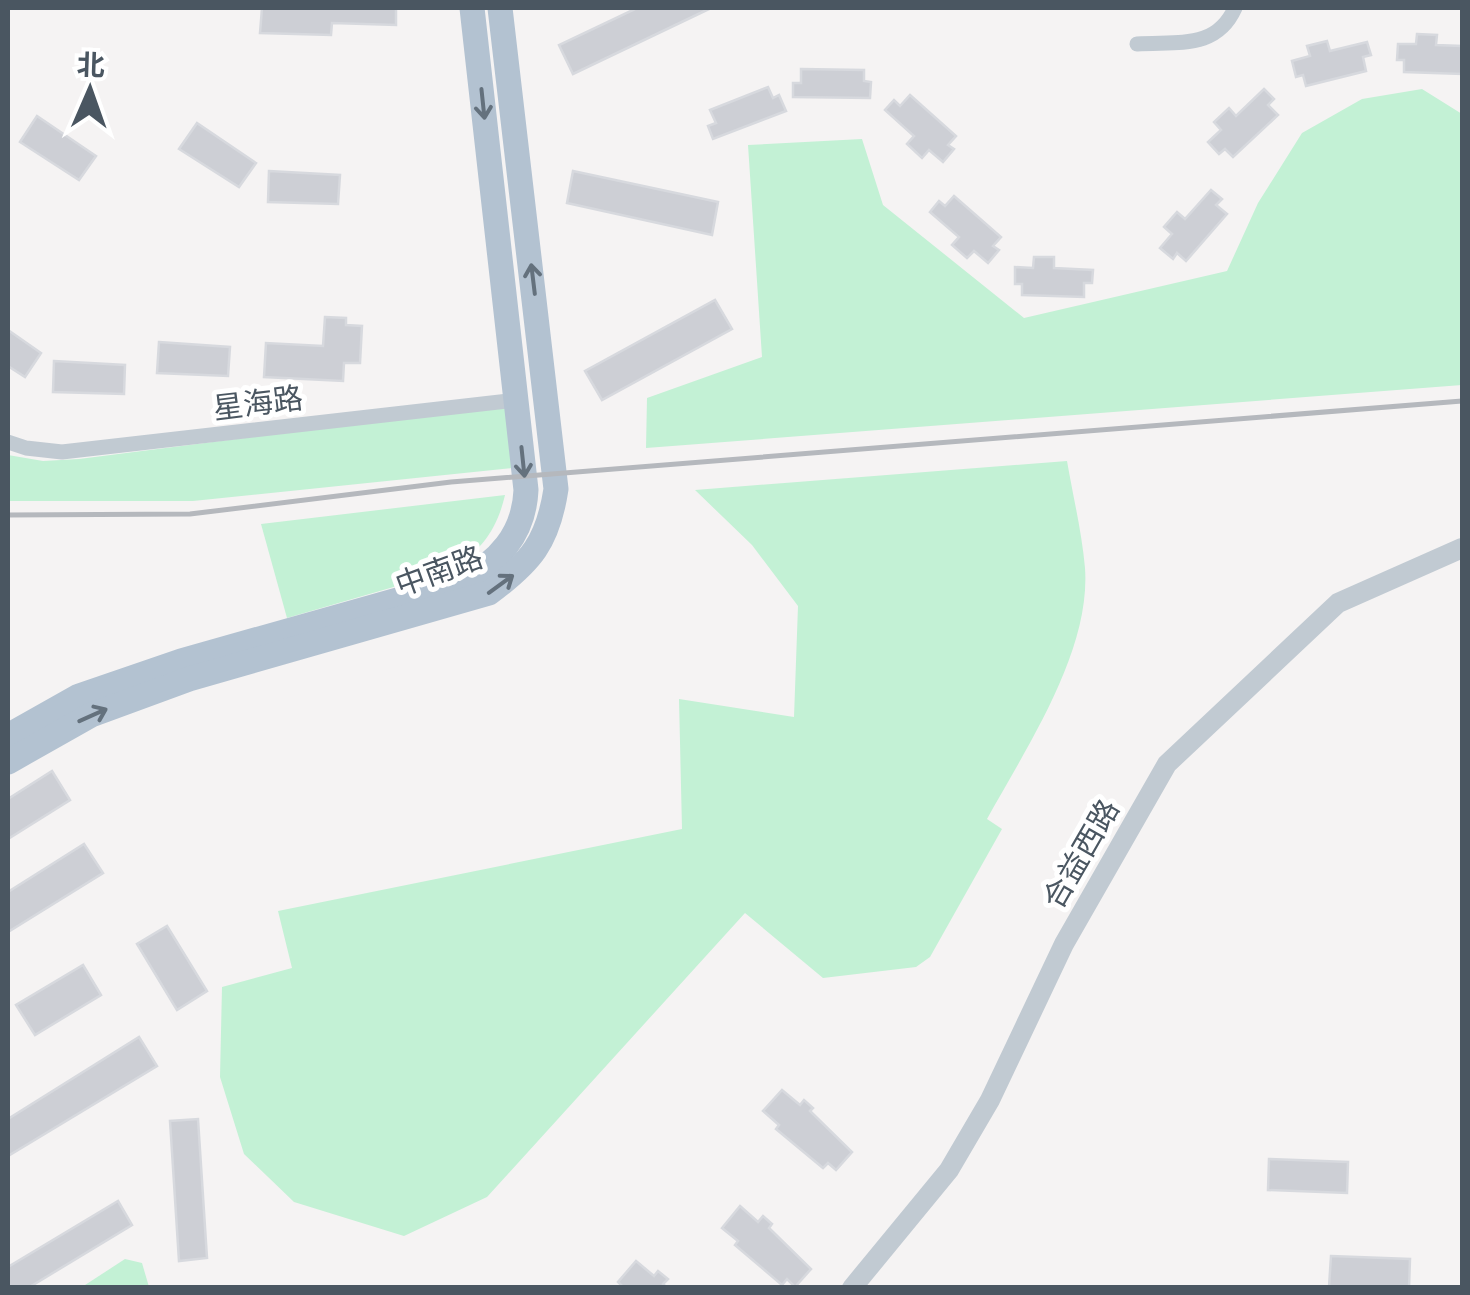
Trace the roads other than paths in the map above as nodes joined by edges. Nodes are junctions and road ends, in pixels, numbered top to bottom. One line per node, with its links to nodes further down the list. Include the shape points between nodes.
1 (472, 8): 5 (main road, 中南路, one-way to 5)
2 (500, 8): 9 (main road, 中南路, one-way to 2, via 91,715 188,678 488,593 538,549 556,489)
3 (1235, 8): 4 (street, via 1216,35)
4 (1136, 44)
5 (516, 400): 6 (street, 星海路, via 62,452); 8 (main road, 中南路, one-way to 8, via 525,508 512,540 482,571 422,596 96,690)
6 (8, 442)
7 (1462, 548): 10 (street, 合益西路, via 1338,603 1167,764 1064,944 949,1170)
8 (8, 736)
9 (8, 762)
10 (852, 1288)

